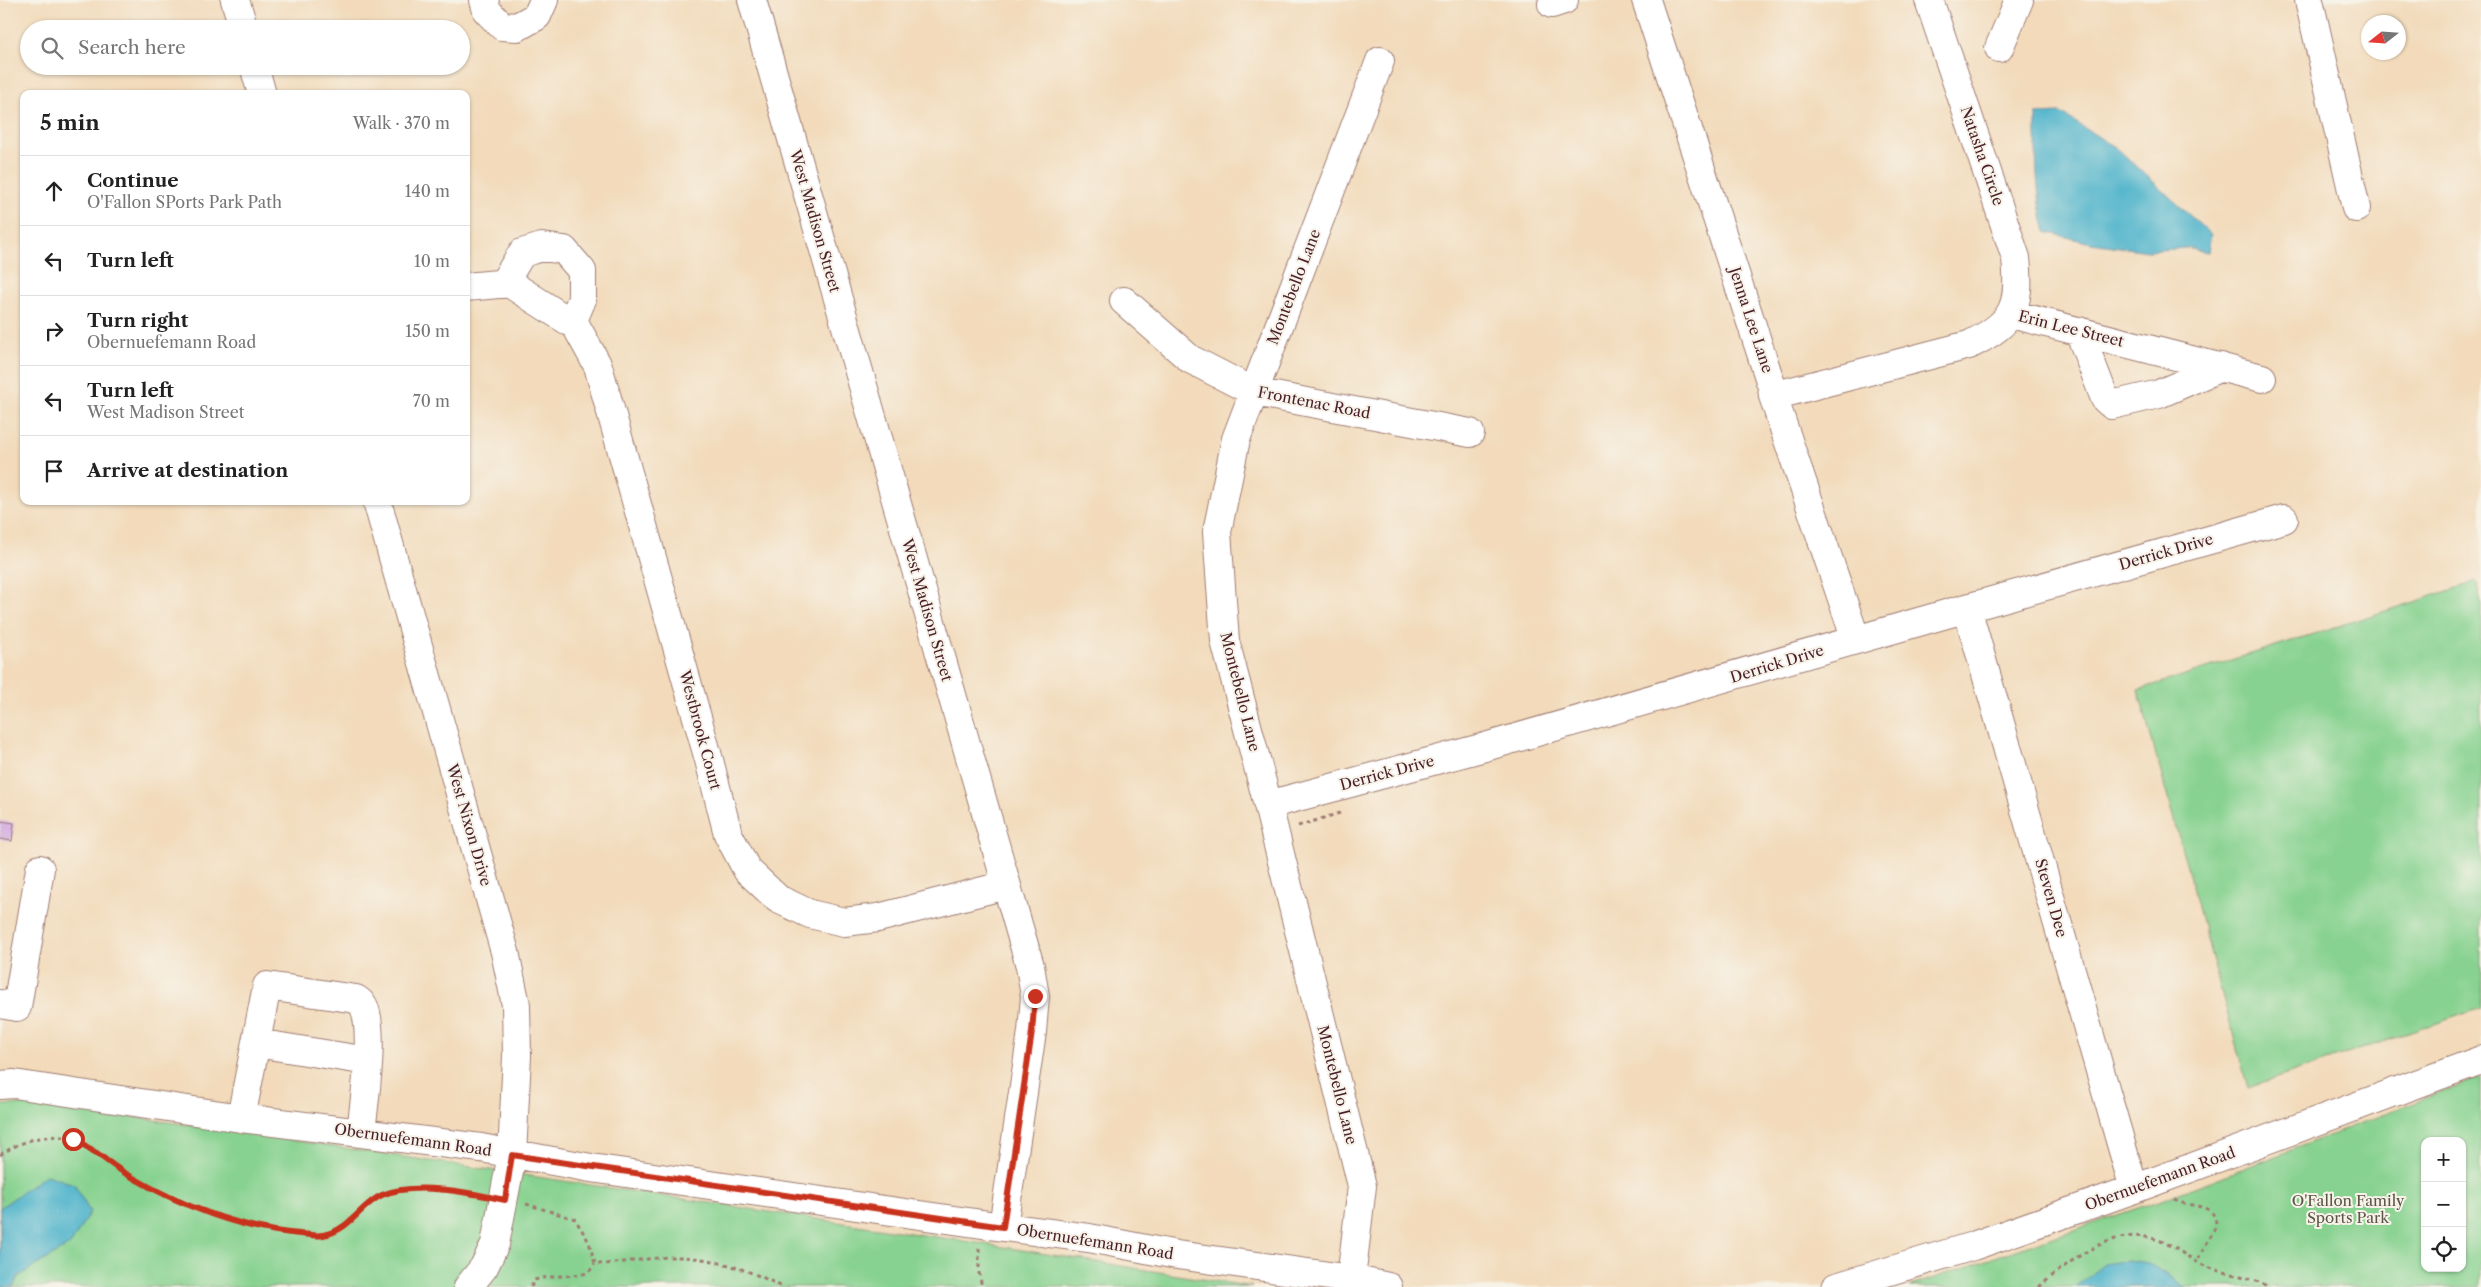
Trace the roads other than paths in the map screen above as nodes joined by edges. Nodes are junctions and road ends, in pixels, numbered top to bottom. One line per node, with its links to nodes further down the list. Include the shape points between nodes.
1 (235, 0): 9 (street)
2 (484, 0): 3 (street, via 487,11 502,26 517,27 536,16)
3 (544, 0)
4 (752, 0): 32 (street, West Madison Street)
5 (1646, 0): 24 (street, Jenna Lee Lane, via 1770,378)
6 (1929, 0): 18 (street, Natasha Circle, via 2016,258 2019,287)
7 (2019, 0): 10 (street)
8 (2309, 0): 14 (street)
9 (241, 20)
10 (1999, 48)
11 (1380, 61): 23 (street, Montebello Lane)
12 (257, 75): 13 (street)
13 (261, 90)
14 (2356, 208)
15 (503, 284): 16 (street, Westbrook Court); 19 (street, Westbrook Court, via 508,283); 19 (street, via 522,253 542,247 564,250 582,271 582,299)
16 (470, 287)
17 (1124, 301): 23 (street, Frontenac Road, via 1190,359)
18 (2012, 314): 20 (street, Erin Lee Street); 24 (street, Erin Lee Street, via 1993,333 1969,345)
19 (572, 323): 32 (street, Westbrook Court, via 598,366 728,834 748,870 778,899 810,914 844,922 878,918)
20 (2079, 331): 21 (street, Erin Lee Street); 21 (street, via 2105,399 2112,406 2159,394)
21 (2221, 367): 22 (street, Erin Lee Street)
22 (2262, 378)
23 (1254, 392): 25 (street, Frontenac Road); 30 (street, Montebello Lane, via 1236,439 1217,532 1225,641)
24 (1773, 396): 29 (street, Jenna Lee Lane)
25 (1470, 433)
26 (378, 505): 40 (street, West Nixon Drive, via 505,952 516,1005)
27 (2284, 519): 28 (street, Derrick Drive)
28 (1967, 608): 29 (street, Derrick Drive); 41 (street, Steven Dee)
29 (1856, 640): 30 (street, Derrick Drive)
30 (1268, 805): 43 (street, Montebello Lane, via 1362,1186)
31 (40, 869): 33 (street, via 17,1007)
32 (1006, 885): 42 (street, West Madison Street, via 1030,966 1035,996)
33 (0, 1004)
34 (256, 1043): 36 (street); 36 (street, via 266,986 356,999 364,1007 366,1016); 38 (street)
35 (2481, 1060): 41 (street, Obernuefemann Road)
36 (368, 1061): 39 (street)
37 (0, 1085): 38 (street, Obernuefemann Road, via 14,1084)
38 (241, 1118): 39 (street, Obernuefemann Road)
39 (361, 1132): 40 (street, Obernuefemann Road)
40 (512, 1155): 42 (street, Obernuefemann Road); 44 (street, West Nixon Drive, via 495,1244 484,1267)
41 (2134, 1189): 46 (street, Obernuefemann Road, via 1973,1246)
42 (1003, 1227): 43 (street, Obernuefemann Road)
43 (1351, 1279): 45 (street, Obernuefemann Road)
44 (468, 1287)
45 (1388, 1287)
46 (1836, 1287)

